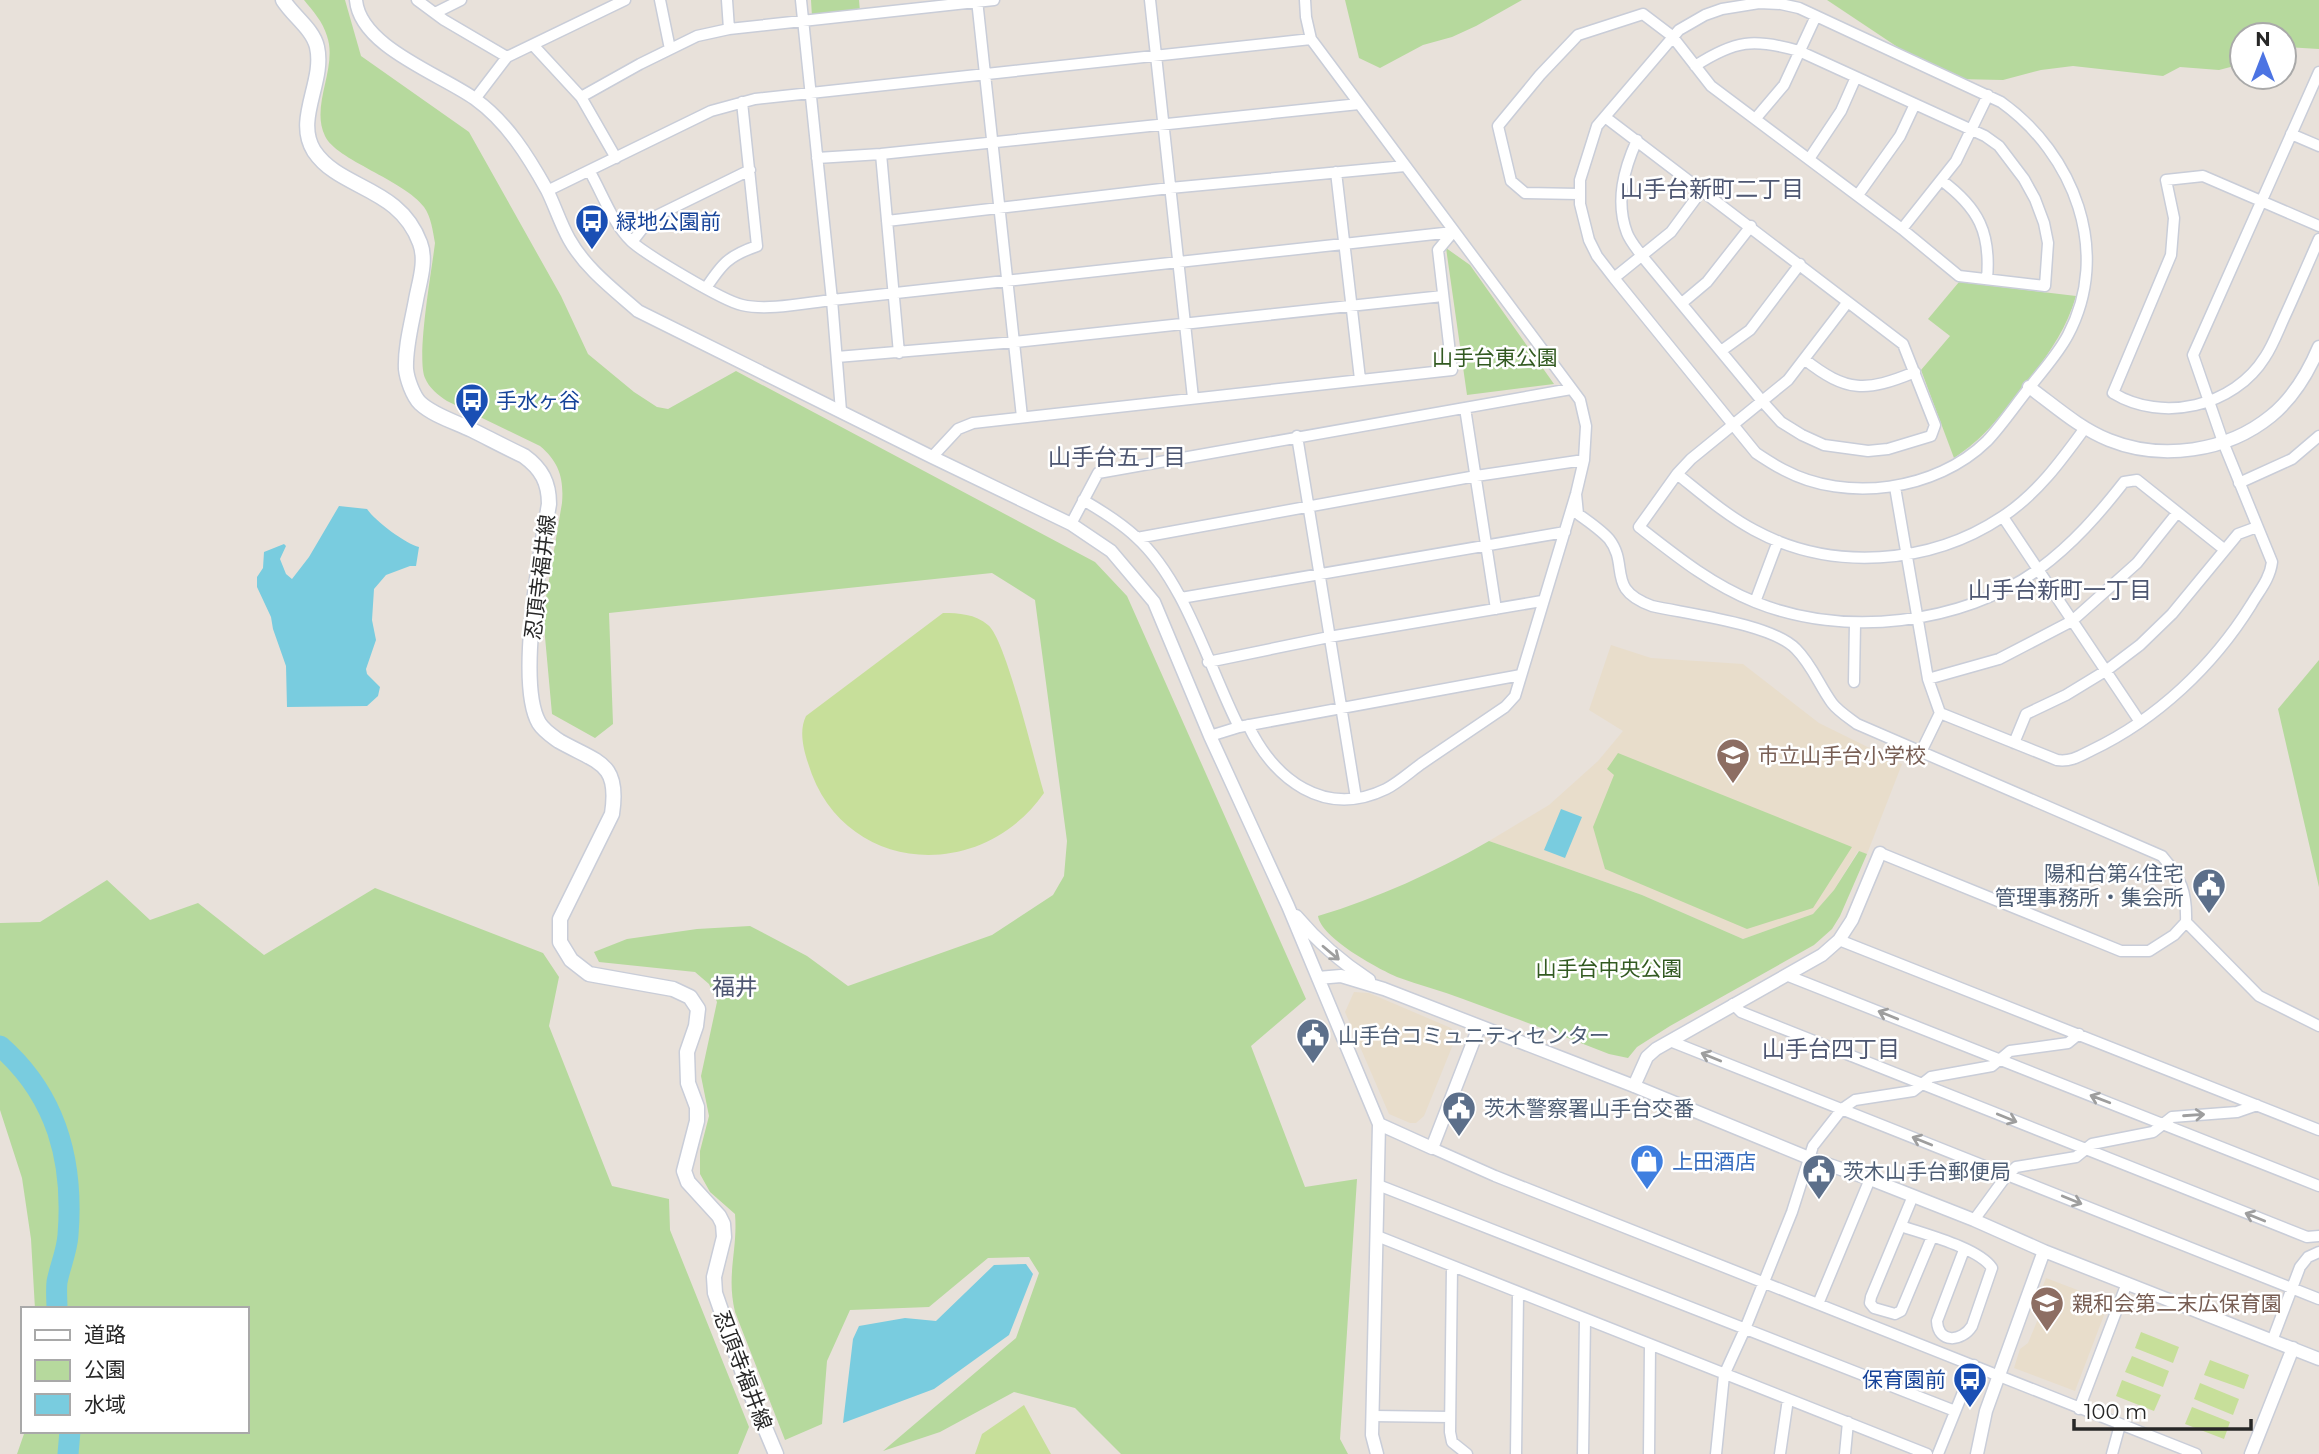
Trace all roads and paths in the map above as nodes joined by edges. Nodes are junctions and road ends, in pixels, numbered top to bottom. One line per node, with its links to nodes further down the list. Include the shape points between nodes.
1 (283, 0): 206 (main road, 忍頂寺福井線, via 314,37 317,49 307,119 307,137 315,152 330,167 392,204 421,246 406,370 420,403 524,456 545,479 549,505 532,614 534,707 551,736 604,765 614,781 615,798 612,814 560,919 560,942 571,960 589,974 673,989 690,997 698,1009 687,1052 697,1121 684,1171 723,1224 715,1293)
2 (356, 0): 33 (street, via 371,32 394,52)
3 (416, 0): 14 (street)
4 (461, 0): 14 (street)
5 (625, 0): 21 (street)
6 (660, 0): 22 (street)
7 (727, 0): 18 (street)
8 (801, 0): 17 (street)
9 (863, 0): 15 (street)
10 (994, 0): 13 (street)
11 (1150, 0): 24 (street)
12 (1305, 0): 20 (street)
13 (977, 1): 15 (street); 27 (street)
14 (435, 13): 25 (street)
15 (865, 14): 17 (street)
16 (1816, 16): 19 (street, via 1781,4 1741,5 1705,15); 23 (street); 31 (street)
17 (803, 21): 18 (street); 30 (street)
18 (729, 29): 22 (street, via 697,36)
19 (1672, 36): 26 (street); 37 (street); 57 (street, via 1643,14 1578,35 1498,127 1511,181 1525,193)
20 (1311, 38): 24 (street); 35 (street)
21 (533, 45): 25 (street); 32 (street)
22 (670, 49): 32 (street)
23 (1799, 51): 26 (street, via 1762,42 1741,44); 29 (street); 38 (street, via 1784,85)
24 (1158, 55): 27 (street); 39 (street)
25 (507, 57): 33 (street)
26 (1695, 66): 38 (street, via 1711,86)
27 (983, 72): 30 (street); 43 (street)
28 (2319, 72): 41 (street)
29 (1856, 76): 36 (street); 48 (street, via 1841,111)
30 (809, 91): 34 (street); 47 (street)
31 (1988, 95): 40 (street); 91 (street, via 2019,115 2047,145 2077,200 2087,245 2078,313 2067,336)
32 (581, 97): 46 (street)
33 (475, 99): 56 (street, via 520,145)
34 (742, 102): 46 (street, via 711,111); 50 (street)
35 (1359, 104): 39 (street); 49 (street)
36 (1915, 104): 40 (street); 58 (street, via 1900,136)
37 (1605, 117): 42 (street); 57 (street, via 1592,138)
38 (1756, 118): 48 (street)
39 (1163, 123): 43 (street); 54 (street)
40 (1971, 129): 53 (street); 73 (street, via 1999,146 2024,179 2040,211 2048,243 2045,286)
41 (2291, 135): 44 (street); 59 (street)
42 (1637, 140): 55 (street); 69 (street, via 1626,164 1620,198 1627,233)
43 (993, 141): 45 (street); 60 (street)
44 (2319, 146)
45 (881, 154): 47 (street); 61 (street)
46 (616, 158): 51 (street)
47 (817, 158): 78 (street)
48 (1809, 159): 58 (street)
49 (1405, 166): 52 (street); 65 (street)
50 (750, 170): 67 (street, via 650,219); 75 (street, via 757,246 723,263)
51 (590, 172): 56 (street); 67 (street)
52 (1336, 172): 54 (street); 68 (street)
53 (1941, 180): 64 (street); 73 (street, via 1968,202 1979,219 1989,256)
54 (1170, 188): 60 (street); 70 (street)
55 (1702, 190): 62 (street); 69 (street, via 1671,232)
56 (547, 191): 97 (street, via 580,255 638,311)
57 (1579, 194): 72 (street, via 1589,240)
58 (1858, 195): 64 (street)
59 (2262, 202): 63 (street); 95 (street, via 2193,355); 95 (street, via 2203,176 2166,180 2174,218 2171,255 2113,393 2154,407)
60 (1000, 206): 61 (street); 74 (street)
61 (887, 221): 76 (street)
62 (1751, 226): 71 (street); 79 (street, via 1707,282)
63 (2319, 226)
64 (1902, 229): 73 (street, via 1959,276)
65 (1453, 232): 68 (street); 77 (street, via 1438,250); 92 (street)
66 (2319, 239): 95 (street, via 2264,360)
67 (632, 242): 75 (street)
68 (1345, 243): 70 (street); 81 (street)
69 (1642, 256): 72 (street); 79 (street)
70 (1178, 264): 74 (street); 82 (street)
71 (1800, 264): 80 (street); 85 (street, via 1750,330)
72 (1614, 278): 99 (street)
73 (1987, 279)
74 (1009, 282): 76 (street); 83 (street)
75 (706, 288): 78 (street, via 741,305)
76 (893, 294): 78 (street); 86 (street)
77 (1443, 296): 81 (street); 90 (street, via 1452,370)
78 (832, 300): 87 (street)
79 (1682, 303): 85 (street)
80 (1847, 303): 88 (street); 89 (street, via 1903,344)
81 (1352, 306): 82 (street); 90 (street)
82 (1184, 323): 83 (street); 93 (street)
83 (1015, 342): 86 (street); 98 (street)
84 (2319, 347): 103 (street, via 2288,400 2270,417)
85 (1721, 351): 94 (street)
86 (899, 354): 87 (street)
87 (837, 357): 97 (street)
88 (1804, 359): 89 (street, via 1838,382 1856,387 1873,387); 94 (street, via 1788,380)
89 (1915, 372): 94 (street, via 1935,425 1931,436 1888,449 1824,445 1781,422)
90 (1360, 379): 93 (street)
91 (2029, 387): 100 (street); 109 (street, via 1987,440 1967,457 1923,480)
92 (1571, 389): 96 (street); 105 (street, via 1580,400 1586,426)
93 (1193, 398): 98 (street)
94 (1762, 401): 99 (street)
95 (2208, 402): 103 (street)
96 (1465, 408): 101 (street); 107 (street)
97 (841, 411): 104 (street)
98 (1023, 417): 104 (street, via 958,429)
99 (1733, 426): 106 (street); 109 (street, via 1756,453 1785,471 1821,483 1865,489)
100 (2085, 428): 103 (street, via 2120,444 2155,451 2201,449); 114 (street, via 2037,489)
101 (1297, 436): 111 (street, via 1098,473); 112 (street)
102 (2319, 436): 108 (street, via 2292,459)
103 (2223, 442): 108 (street)
104 (932, 457): 115 (street)
105 (1584, 460): 107 (street); 110 (street)
106 (1677, 474): 119 (street, via 1721,509); 127 (street, via 1639,527 1719,585)
107 (1476, 476): 112 (street); 120 (street)
108 (2239, 483): 116 (street)
109 (1895, 486): 122 (street)
110 (1576, 494): 117 (street); 144 (street, via 1578,514 1610,540 1620,577 1636,601 1780,638 1811,666 1833,705 1857,724)
111 (1083, 500): 115 (street); 118 (street)
112 (1308, 508): 118 (street); 124 (street)
113 (2177, 513): 121 (street); 123 (street, via 2137,480 2124,482 2080,534); 130 (street, via 2137,563)
114 (2003, 517): 122 (street, via 1973,533); 123 (street)
115 (1071, 524): 142 (street, via 1111,551 1154,602)
116 (2257, 527): 121 (street, via 2238,534); 140 (street, via 2272,562 2270,574 2218,652)
117 (1565, 532): 120 (street); 126 (street)
118 (1137, 538): 125 (street)
119 (1777, 541): 122 (street, via 1832,556); 127 (street)
120 (1487, 545): 124 (street); 128 (street)
121 (2225, 550): 134 (street, via 2172,614)
122 (1907, 556): 129 (street)
123 (2038, 569): 129 (street, via 2003,590); 130 (street)
124 (1318, 573): 125 (street); 132 (street)
125 (1181, 598): 133 (street)
126 (1542, 601): 128 (street); 135 (street)
127 (1755, 602): 131 (street)
128 (1496, 609): 132 (street)
129 (1917, 619): 131 (street); 136 (street)
130 (2072, 621): 134 (street); 136 (street, via 1999,659)
131 (1855, 623): 137 (street)
132 (1329, 637): 133 (street); 138 (street)
133 (1209, 662): 141 (street)
134 (2107, 670): 140 (street); 143 (street, via 2026,714)
135 (1521, 675): 138 (street); 145 (street, via 1515,696 1505,706 1386,789)
136 (1928, 679): 139 (street)
137 (1853, 682)
138 (1342, 707): 141 (street); 145 (street)
139 (1940, 713): 143 (street); 144 (street)
140 (2140, 722): 143 (street, via 2068,762)
141 (1243, 726): 142 (street); 145 (street, via 1290,781 1326,798)
142 (1210, 736): 147 (street)
143 (2014, 743)
144 (1921, 752): 148 (street, via 2162,856 2177,874 2187,900)
145 (1356, 798)
146 (1880, 853): 148 (street, via 2121,951 2149,951); 149 (street)
147 (1288, 906): 151 (street); 152 (street, one-way to 152, via 1317,941)
148 (2186, 922): 154 (street, via 2259,996)
149 (1839, 940): 150 (street); 156 (street)
150 (1786, 975): 153 (street); 158 (street, one-way to 150)
151 (1318, 978): 152 (street, via 1340,976); 163 (street)
152 (1384, 989): 155 (street)
153 (1733, 1004): 157 (street); 159 (street, via 1741,1012)
154 (2319, 1026)
155 (1479, 1027): 160 (street); 166 (street)
156 (2079, 1034): 158 (street, via 2068,1043 2010,1051); 161 (street)
157 (1670, 1041): 160 (street, via 1647,1057); 162 (street, one-way to 157)
158 (1999, 1059): 159 (street, via 1992,1066 1931,1077); 164 (street, one-way to 158)
159 (1920, 1084): 162 (street, via 1913,1091 1855,1100); 167 (street, one-way to 167)
160 (1634, 1086): 168 (street)
161 (2257, 1105): 164 (street, one-way to 161, via 2172,1117 2236,1112); 165 (street)
162 (1842, 1109): 168 (street); 169 (street, one-way to 162)
163 (1379, 1124): 166 (street); 171 (street)
164 (2164, 1124): 167 (street, via 2153,1132 2092,1144); 172 (street)
165 (2319, 1129)
166 (1432, 1149): 183 (street)
167 (2085, 1150): 169 (street, via 2076,1157 2016,1167); 177 (street, one-way to 167, via 2306,1237)
168 (1809, 1158): 170 (street); 183 (street)
169 (2008, 1175): 174 (street); 185 (street, one-way to 185)
170 (1870, 1179): 173 (street); 188 (street)
171 (1378, 1185): 176 (street); 190 (street)
172 (2319, 1186)
173 (1913, 1196): 174 (street); 175 (street)
174 (1974, 1220): 180 (street)
175 (1901, 1226): 178 (street); 178 (street, via 1871,1297 1874,1308 1895,1314 1901,1311)
176 (1377, 1236): 182 (street); 201 (street)
177 (2319, 1236)
178 (1932, 1237): 179 (street)
179 (1964, 1250): 179 (street, via 1992,1268 1972,1326 1967,1334 1954,1339 1941,1333 1937,1321)
180 (2044, 1251): 184 (street); 197 (street)
181 (2319, 1252): 185 (street, via 2302,1264)
182 (1452, 1267): 186 (street); 202 (street)
183 (1763, 1282): 188 (street); 190 (street)
184 (2127, 1283): 191 (street); 199 (street)
185 (2292, 1288): 187 (street); 191 (street)
186 (1518, 1293): 189 (street); 209 (street)
187 (2319, 1299)
188 (1818, 1304): 195 (street)
189 (1585, 1319): 192 (street); 210 (street)
190 (1745, 1329): 196 (street); 200 (street)
191 (2272, 1340): 193 (street)
192 (1650, 1345): 196 (street); 211 (street)
193 (2293, 1348): 194 (street); 220 (street)
194 (2319, 1359)
195 (1974, 1365): 197 (street); 200 (street)
196 (1724, 1375): 198 (street); 212 (street)
197 (1999, 1375): 199 (street); 217 (street)
198 (1788, 1399): 203 (street); 213 (street)
199 (2079, 1409): 204 (street)
200 (1955, 1411): 216 (street)
201 (1373, 1416): 202 (street); 207 (street)
202 (1450, 1417): 208 (street, via 1452,1442)
203 (1847, 1422): 205 (street); 214 (street)
204 (2120, 1425): 218 (street); 219 (street)
205 (1910, 1451): 215 (street)
206 (776, 1454)
207 (1377, 1454)
208 (1467, 1454)
209 (1516, 1454)
210 (1583, 1454)
211 (1649, 1454)
212 (1716, 1454)
213 (1780, 1454)
214 (1845, 1454)
215 (1927, 1454)
216 (1938, 1454)
217 (1977, 1454)
218 (2112, 1454)
219 (2196, 1454)
220 (2251, 1454)

